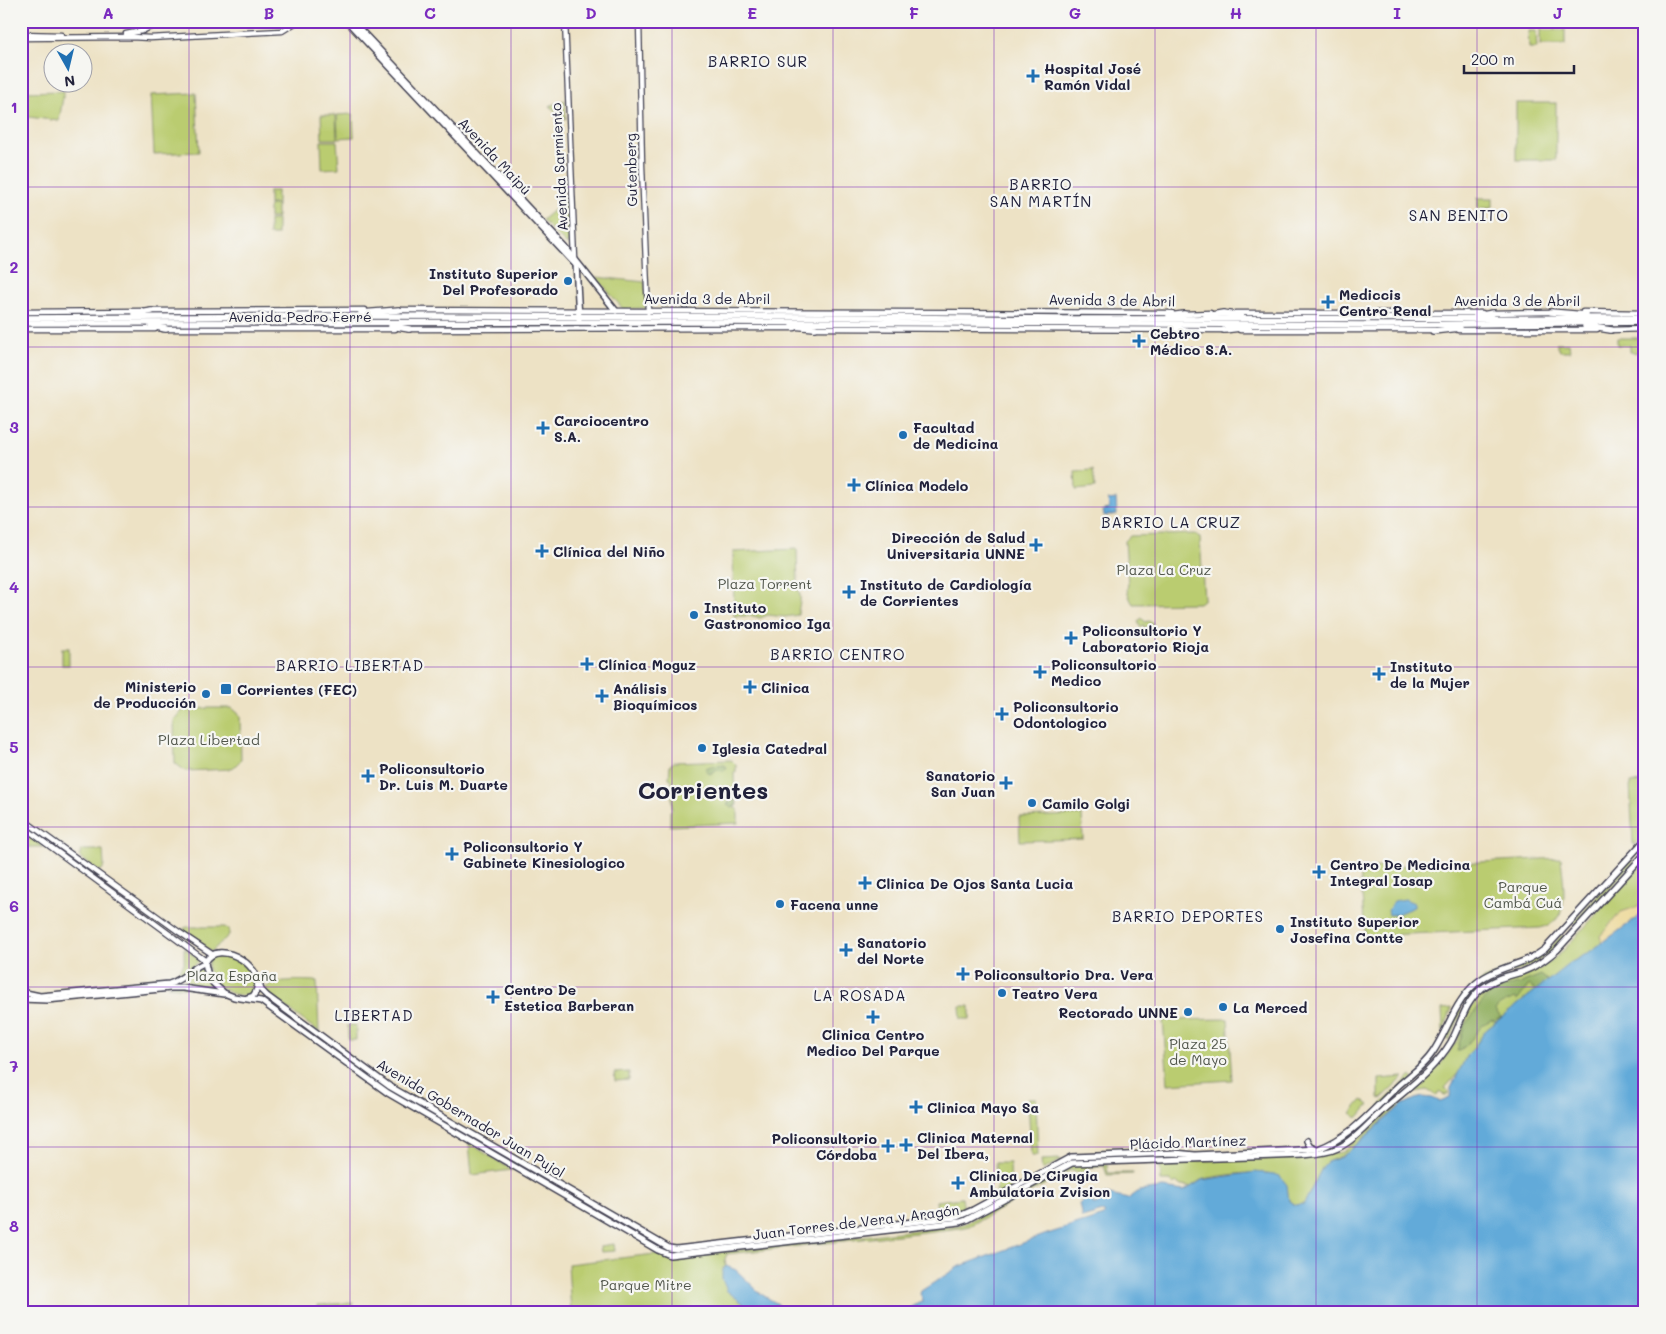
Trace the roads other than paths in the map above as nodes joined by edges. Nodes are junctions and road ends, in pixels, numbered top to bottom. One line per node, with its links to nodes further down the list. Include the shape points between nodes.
1 (162, 21): 7 (main road, via 127,34)
2 (298, 21): 7 (main road, via 282,31 142,38)
3 (347, 21): 8 (main road, Avenida Maipú)
4 (352, 21): 8 (main road, Avenida Maipú)
5 (565, 21): 8 (main road, Avenida Sarmiento)
6 (639, 21): 28 (main road, Gutenberg)
7 (21, 36)
8 (575, 262): 9 (main road, Avenida Sarmiento); 10 (main road, Avenida Maipú)
9 (577, 284): 10 (main road, via 586,278); 27 (main road, Avenida Sarmiento)
10 (606, 298): 13 (main road, Avenida Maipú)
11 (399, 310): 12 (main road, Avenida Pedro Ferré); 20 (highway); 27 (main road, Avenida Pedro Ferré)
12 (152, 311): 15 (main road, Avenida Pedro Ferré); 26 (highway)
13 (616, 311): 27 (main road, Avenida 3 de Abril); 28 (main road, Avenida 3 de Abril)
14 (781, 311): 21 (main road, Avenida 3 de Abril); 22 (highway); 28 (main road, Avenida 3 de Abril)
15 (21, 312)
16 (1550, 312): 18 (main road, Avenida 3 de Abril); 19 (main road, Avenida 3 de Abril); 24 (highway)
17 (1223, 313): 18 (main road, Avenida 3 de Abril); 21 (highway); 32 (highway)
18 (1493, 313): 29 (highway)
19 (1645, 313)
20 (331, 316): 26 (highway, Avenida Pedro Ferré); 27 (highway, Avenida Pedro Ferré)
21 (1187, 316): 31 (highway); 32 (highway, Avenida 3 de Abril)
22 (744, 317): 28 (highway, Avenida 3 de Abril); 31 (highway, Avenida 3 de Abril)
23 (21, 318): 26 (highway, Avenida Pedro Ferré)
24 (1623, 318): 25 (highway, Avenida 3 de Abril); 29 (highway, Avenida 3 de Abril)
25 (1645, 318)
26 (89, 320): 34 (highway, Avenida Pedro Ferré); 35 (highway, Avenida Pedro Ferré); 40 (highway)
27 (579, 320): 28 (highway, Avenida 3 de Abril); 28 (main road, via 615,328); 35 (highway, Avenida Pedro Ferré); 41 (main road, Avenida Pedro Ferré)
28 (649, 320): 30 (highway, Avenida 3 de Abril); 38 (main road, Avenida 3 de Abril)
29 (1431, 320): 32 (highway, Avenida 3 de Abril)
30 (785, 322): 31 (highway, Avenida 3 de Abril); 38 (highway, via 791,326)
31 (1128, 322): 32 (highway, Avenida 3 de Abril); 42 (highway)
32 (1291, 322): 36 (highway, Avenida 3 de Abril); 43 (highway)
33 (1645, 322): 37 (highway, Avenida 3 de Abril)
34 (21, 323)
35 (362, 323): 41 (highway)
36 (1502, 324): 37 (highway, Avenida 3 de Abril); 44 (highway)
37 (1535, 324): 45 (highway)
38 (815, 328): 42 (main road, Avenida 3 de Abril)
39 (21, 329): 40 (main road, Avenida Pedro Ferré)
40 (166, 329): 41 (main road, Avenida Pedro Ferré)
41 (409, 329)
42 (1185, 330): 43 (main road, Avenida 3 de Abril)
43 (1224, 330): 44 (main road, Avenida 3 de Abril)
44 (1433, 330): 45 (main road, Avenida 3 de Abril)
45 (1611, 330): 46 (main road, Avenida 3 de Abril)
46 (1645, 330)
47 (21, 818): 51 (main road)
48 (21, 825): 52 (main road)
49 (1645, 840): 58 (main road, via 1545,949 1534,957 1486,976 1471,987 1432,1054)
50 (1645, 854): 59 (main road, via 1543,962 1493,981 1480,990 1465,1008 1441,1056)
51 (212, 954): 52 (main road); 53 (main road, via 237,956 252,969)
52 (205, 962): 54 (main road, via 169,984 40,996); 55 (main road, via 208,976)
53 (258, 981): 56 (main road, via 256,993); 71 (main road, Avenida Gobernador Juan Pujol, via 264,994 389,1086 669,1248)
54 (21, 992)
55 (228, 995): 56 (main road); 57 (main road, via 171,988 47,1000)
56 (247, 998): 61 (main road, Avenida Gobernador Juan Pujol, via 261,1001 388,1093)
57 (21, 999)
58 (1416, 1071): 59 (main road); 60 (main road, via 1374,1108)
59 (1421, 1076): 60 (main road)
60 (1357, 1130): 63 (main road); 65 (main road)
61 (455, 1132): 62 (main road, Avenida Gobernador Juan Pujol); 71 (main road, Avenida Gobernador Juan Pujol, via 663,1253 670,1255)
62 (466, 1136)
63 (1336, 1140): 65 (main road, via 1336,1146); 66 (main road)
64 (1307, 1141): 66 (main road, via 1314,1148)
65 (1342, 1145): 67 (main road, via 1330,1151)
66 (1325, 1147): 67 (main road)
67 (1308, 1152): 68 (main road, Plácido Martínez)
68 (1195, 1157): 69 (main road, Plácido Martínez, via 1173,1154); 70 (main road, Plácido Martínez)
69 (1068, 1158): 71 (main road, Juan Torres de Vera y Aragón, via 957,1217)
70 (1072, 1163): 71 (main road, Juan Torres de Vera y Aragón, via 960,1222)
71 (689, 1250)

